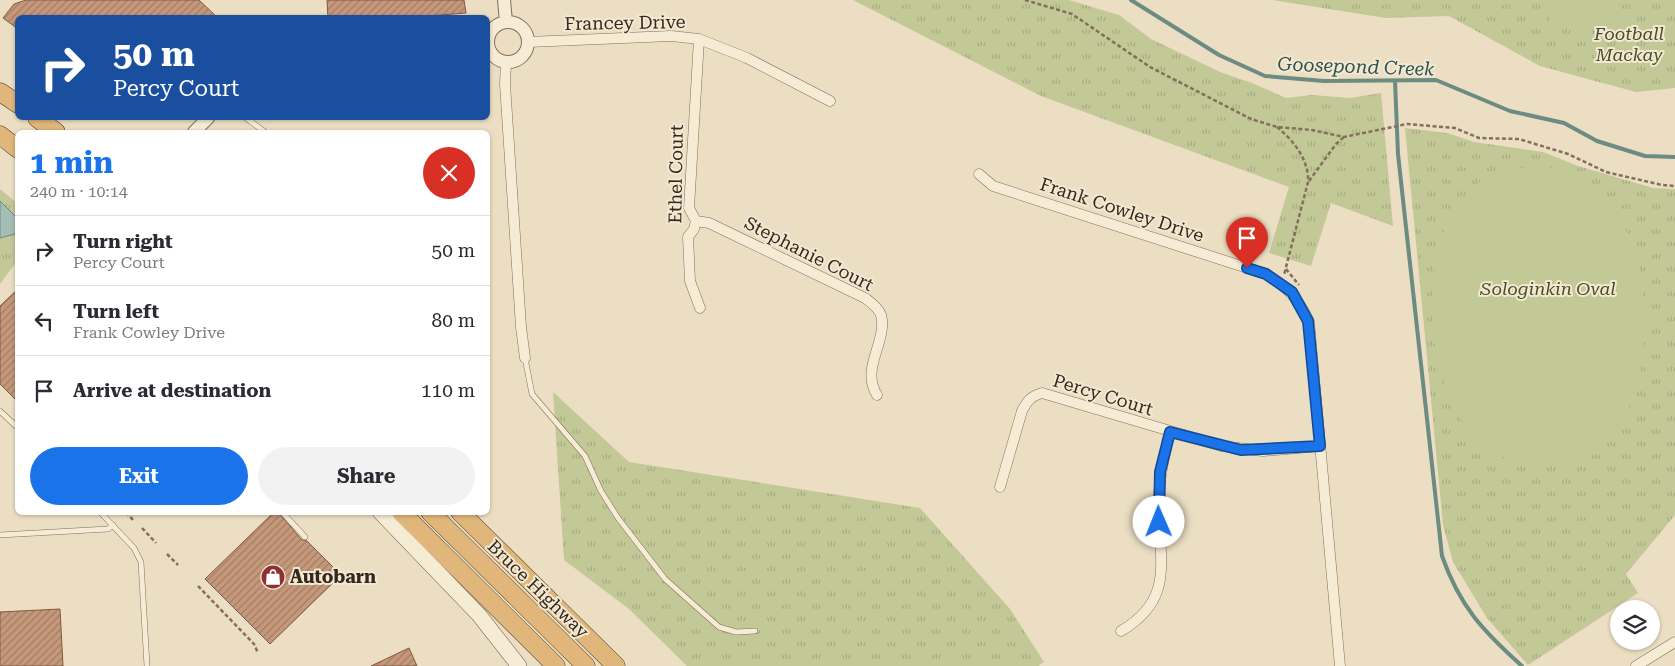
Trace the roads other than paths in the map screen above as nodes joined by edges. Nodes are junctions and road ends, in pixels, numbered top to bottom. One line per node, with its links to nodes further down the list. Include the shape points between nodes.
1 (504, 0): 2 (street)
2 (506, 22): 3 (street, via 497,25); 5 (street, via 520,27)
3 (490, 33)
4 (699, 39): 5 (street, Francey Drive, via 671,36); 9 (street, Francey Drive, via 747,58); 20 (street, Ethel Court, via 689,208)
5 (528, 42): 7 (street, via 519,59)
6 (490, 48): 7 (street, via 496,58)
7 (506, 62): 22 (street)
8 (0, 92): 10 (highway)
9 (830, 101)
10 (15, 102)
11 (40, 120): 14 (highway)
12 (206, 120): 15 (street)
13 (249, 120): 16 (lane)
14 (53, 130)
15 (196, 130)
16 (261, 130)
17 (0, 135): 18 (highway)
18 (15, 147)
19 (979, 174): 27 (street, Frank Cowley Drive, via 993,186 1253,270 1282,284 1301,304 1308,321)
20 (696, 221): 21 (street, Ethel Court, via 688,237 690,281); 23 (street, Stephanie Court, via 709,223 865,298 876,307 881,315 872,368 871,384)
21 (700, 308)
22 (525, 358): 38 (lane, via 532,394 585,456 618,518 664,579 719,627 736,632)
23 (876, 395)
24 (0, 410): 25 (lane)
25 (15, 425)
26 (1170, 432): 27 (street, Percy Court, via 1241,450); 28 (street, Percy Court, via 1052,394 1031,391); 39 (street, via 1160,472 1161,570 1156,599 1145,615)
27 (1320, 446): 46 (street, Frank Cowley Drive)
28 (1000, 487)
29 (105, 515): 35 (lane)
30 (285, 515): 37 (lane)
31 (383, 515): 42 (main road, via 479,614)
32 (404, 515): 43 (highway)
33 (433, 515): 44 (highway)
34 (463, 515): 45 (highway, Bruce Highway)
35 (113, 525): 36 (lane, via 108,529); 41 (lane, via 134,548 141,562)
36 (0, 536)
37 (305, 537)
38 (755, 631)
39 (1121, 631)
40 (1675, 642): 47 (street)
41 (147, 666)
42 (519, 666)
43 (556, 666)
44 (586, 666)
45 (616, 666)
46 (1340, 666)
47 (1636, 666)

